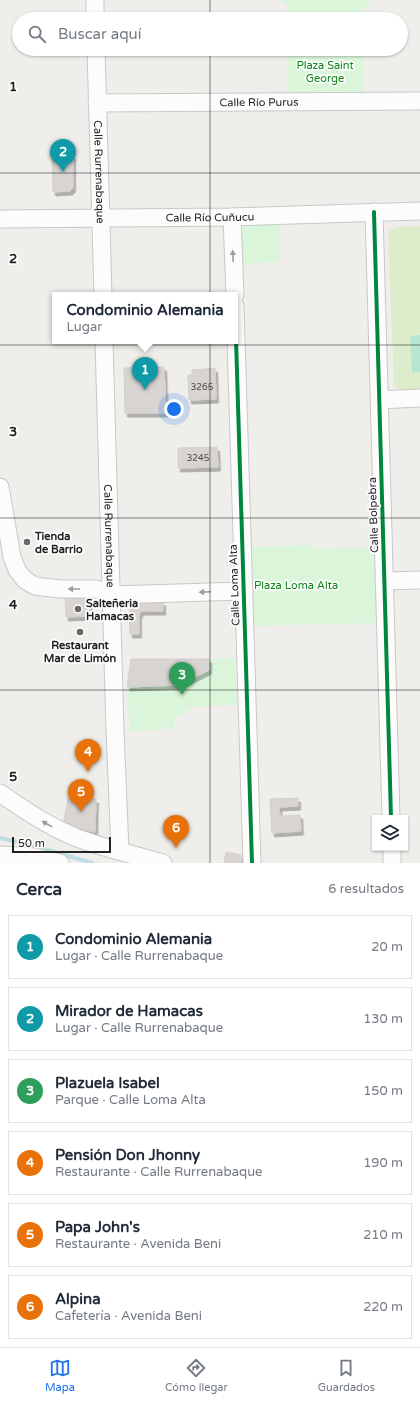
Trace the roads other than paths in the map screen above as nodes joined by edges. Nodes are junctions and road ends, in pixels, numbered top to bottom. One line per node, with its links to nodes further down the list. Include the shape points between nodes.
1 (95, 0): 2 (street)
2 (95, 12)
3 (96, 56): 5 (street, Calle Rurrenabaque)
4 (420, 101): 5 (street, Calle Río Purus)
5 (98, 103): 10 (street, Calle Rurrenabaque)
6 (420, 211): 7 (street, Calle Río Cuñucu)
7 (374, 212): 8 (street, Calle Río Cuñucu); 16 (street, Calle Bolpebra)
8 (232, 217): 10 (street, Calle Río Cuñucu); 12 (street, one-way to 8)
9 (0, 218): 10 (street, Calle Río Cuñucu)
10 (101, 218): 11 (street, Calle Rurrenabaque)
11 (103, 292)
12 (235, 292)
13 (104, 344): 21 (street, Calle Rurrenabaque)
14 (236, 344): 20 (street, Calle Loma Alta)
15 (420, 398): 16 (street)
16 (379, 400): 19 (street, Calle Bolpebra)
17 (0, 487): 21 (street, one-way to 17, via 96,589 35,586 25,580 17,570 12,557)
18 (420, 580): 19 (street)
19 (384, 581): 23 (street, Calle Bolpebra)
20 (244, 591): 21 (street, one-way to 21); 29 (street, Calle Loma Alta)
21 (111, 596): 24 (street, Calle Rurrenabaque)
22 (0, 793): 24 (street, one-way to 22, via 80,839 50,826)
23 (391, 815)
24 (120, 851): 28 (street)
25 (392, 851): 30 (street)
26 (0, 855): 27 (street, via 34,857)
27 (60, 863)
28 (163, 863)
29 (252, 863)
30 (392, 863)

